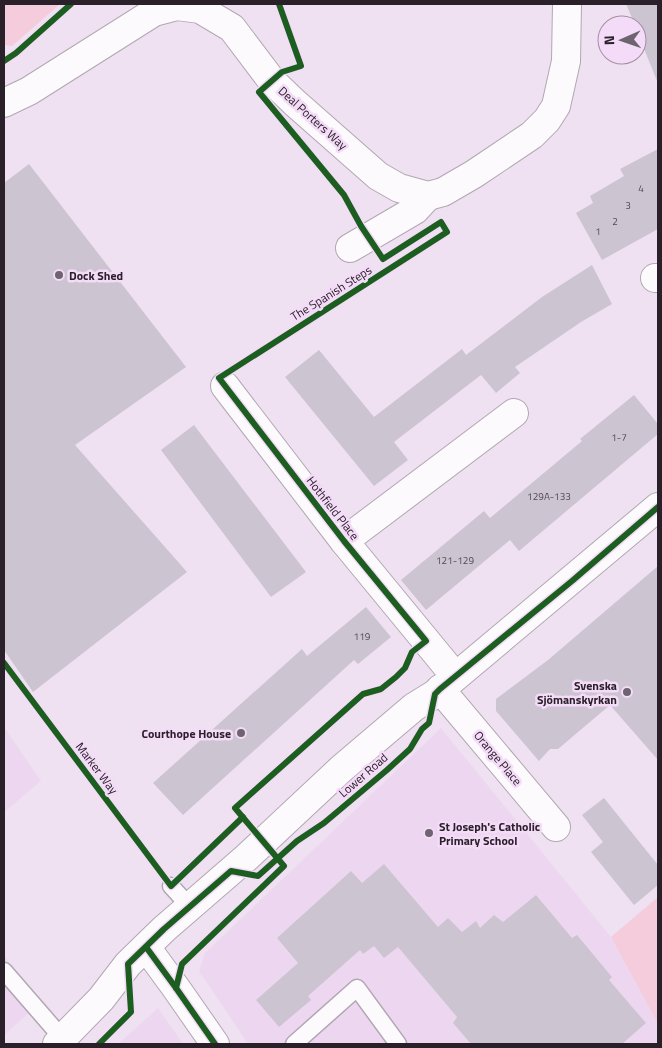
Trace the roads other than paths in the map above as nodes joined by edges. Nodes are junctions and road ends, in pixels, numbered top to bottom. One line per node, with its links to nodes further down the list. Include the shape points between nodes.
1 (567, 4): 4 (street, via 566,61 556,106 547,120 532,135 474,174 443,192)
2 (152, 8): 3 (street, Deal Porters Way, via 29,90); 4 (street, Deal Porters Way, via 177,6 200,9 232,28 272,81 378,176 399,188)
3 (4, 103)
4 (428, 196): 5 (street, via 415,210)
5 (350, 248)
6 (226, 386): 9 (street, Hothfield Place)
7 (514, 413): 9 (street, Hothfield Place)
8 (658, 507): 10 (street, Lower Road)
9 (344, 541): 10 (street, Hothfield Place)
10 (447, 682): 11 (street, Orange Place); 13 (street, Lower Road, via 341,769)
11 (556, 827)
12 (171, 886): 13 (lane)
13 (190, 907): 14 (street, Lower Road)
14 (146, 948): 16 (street, Lower Road); 17 (street)
15 (4, 971): 16 (lane)
16 (60, 1041)
17 (215, 1044)
18 (294, 1044): 19 (lane, via 357,988)
19 (398, 1044)

